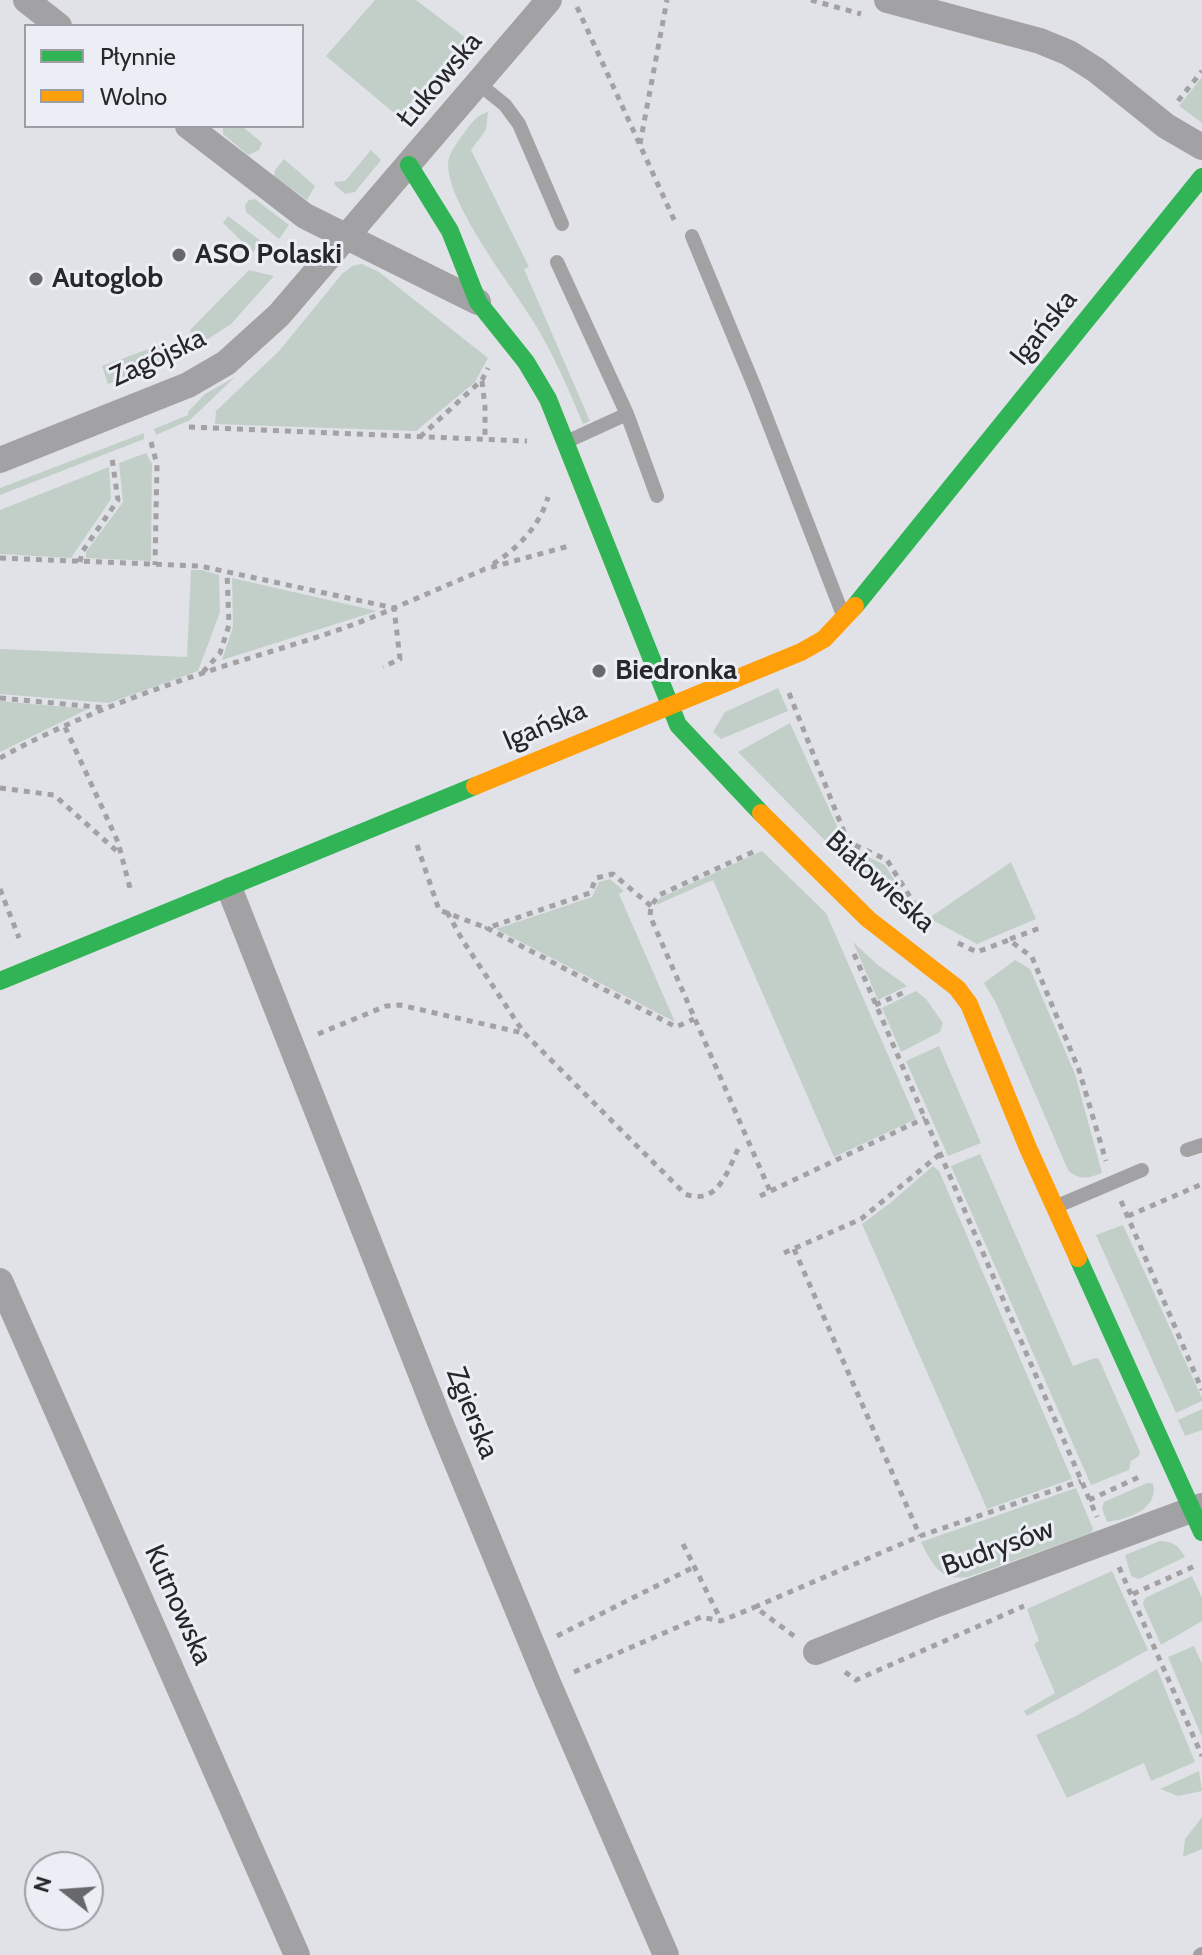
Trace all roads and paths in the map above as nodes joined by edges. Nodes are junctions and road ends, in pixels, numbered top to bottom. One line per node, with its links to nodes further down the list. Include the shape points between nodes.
1 (26, 0): 6 (street)
2 (549, 0): 8 (street, Łukowska)
3 (573, 0): 11 (path)
4 (667, 0): 11 (path)
5 (887, 0): 9 (street, via 1069,53)
6 (56, 24)
7 (1202, 71): 9 (path, via 1171,110)
8 (479, 84): 13 (street, Łukowska); 15 (lane, via 519,124)
9 (1166, 126): 12 (street)
10 (191, 128): 17 (street, Białowieska, via 305,216)
11 (640, 145): 16 (path, via 679,229)
12 (1202, 147)
13 (409, 165): 17 (street, Zagójska); 19 (street, Białowieska, via 450,231)
14 (1202, 177): 42 (street, Igańska)
15 (562, 224)
16 (692, 236): 42 (lane)
17 (345, 237): 19 (street, Białowieska); 32 (street, Zagójska, via 279,315 226,363 188,385)
18 (557, 262): 22 (lane)
19 (478, 302): 29 (street, Białowieska, via 537,377)
20 (493, 357): 21 (path)
21 (482, 380): 24 (path); 25 (path)
22 (627, 414): 29 (lane); 34 (lane)
23 (189, 427): 24 (path)
24 (419, 437): 25 (path)
25 (485, 440): 26 (path)
26 (526, 441): 28 (path); 30 (path)
27 (151, 442): 38 (path, via 157,465)
28 (536, 442)
29 (565, 442): 47 (street, Białowieska)
30 (532, 451)
31 (112, 458): 37 (path, via 118,500)
32 (0, 460)
33 (547, 486): 39 (path, via 544,512 528,535)
34 (657, 496)
35 (571, 545): 39 (path)
36 (0, 558): 37 (path)
37 (80, 562): 38 (path)
38 (155, 565): 40 (path)
39 (485, 569): 41 (path)
40 (227, 572): 41 (path); 44 (path, via 229,625 220,653)
41 (394, 608): 43 (path, via 400,659); 44 (path, via 351,627)
42 (845, 619): 47 (street, Igańska, via 801,652)
43 (383, 667)
44 (202, 673): 48 (path)
45 (787, 680): 60 (path, via 790,701 848,842 887,860)
46 (0, 698): 48 (path)
47 (668, 705): 56 (street, Igańska); 81 (street, Białowieska, via 691,741 868,919 964,997)
48 (111, 708): 49 (path)
49 (65, 727): 50 (path); 54 (path)
50 (0, 758)
51 (0, 788): 54 (path, via 54,795)
52 (413, 833): 59 (path, via 439,910)
53 (765, 846): 58 (path, via 659,895)
54 (122, 855): 57 (path)
55 (0, 889): 66 (path)
56 (230, 890): 67 (street, Igańska); 72 (street, Zgierska)
57 (135, 906)
58 (651, 906): 61 (path, via 613,874 596,878 590,893); 70 (path, via 651,923)
59 (447, 912): 61 (path); 71 (path)
60 (920, 914)
61 (487, 928): 70 (path, via 676,1027)
62 (1040, 928): 64 (path)
63 (952, 940): 64 (path, via 977,952)
64 (1009, 940): 77 (path, via 1032,957 1079,1070)
65 (853, 949): 69 (path)
66 (24, 950)
67 (0, 981)
68 (917, 987): 69 (path)
69 (875, 1005): 73 (path)
70 (694, 1019): 79 (path)
71 (524, 1033): 72 (path, via 400,1005); 74 (path, via 685,1194 698,1198 714,1192)
72 (292, 1044): 100 (street, Zgierska)
73 (925, 1118): 75 (path); 79 (path)
74 (739, 1147)
75 (940, 1154): 83 (path, via 861,1219); 88 (path)
76 (1142, 1170): 77 (lane)
77 (1114, 1182): 81 (lane); 82 (path)
78 (1202, 1184): 82 (path)
79 (770, 1191): 80 (path)
80 (760, 1196)
81 (1055, 1207): 89 (street, Białowieska)
82 (1128, 1216): 86 (path)
83 (794, 1249): 84 (path); 90 (path)
84 (784, 1253)
85 (0, 1281): 102 (street, Kutnowska)
86 (1202, 1390)
87 (1142, 1473): 88 (path)
88 (1089, 1500): 91 (path)
89 (1199, 1516): 91 (street, Budrysów)
90 (920, 1536)
91 (1108, 1542): 95 (path); 99 (street, Budrysów)
92 (683, 1544): 93 (path)
93 (694, 1567): 97 (path); 98 (path)
94 (1193, 1567): 95 (path)
95 (1133, 1594): 101 (path)
96 (755, 1607): 97 (path)
97 (721, 1621): 100 (path, via 701,1617)
98 (552, 1638)
99 (816, 1652)
100 (548, 1683): 103 (street, Zgierska)
101 (1202, 1756)
102 (297, 1955)
103 (666, 1955)

